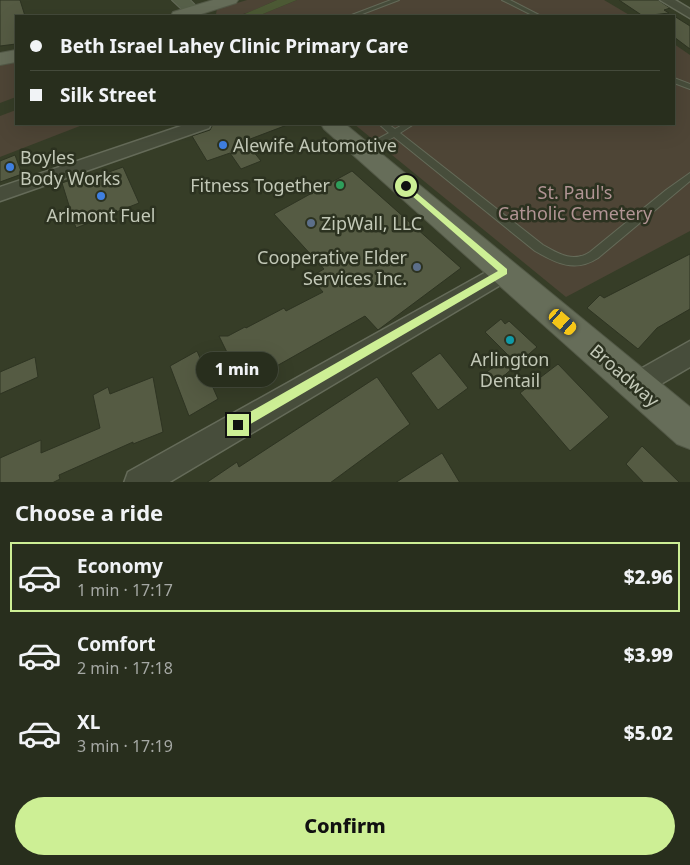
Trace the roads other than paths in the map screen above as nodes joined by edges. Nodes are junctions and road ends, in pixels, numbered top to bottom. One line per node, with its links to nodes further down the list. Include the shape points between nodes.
1 (180, 0): 7 (main road)
2 (230, 0): 7 (main road)
3 (396, 0): 8 (lane)
4 (505, 0): 9 (lane)
5 (666, 0): 6 (street)
6 (690, 14)
7 (191, 15)
8 (355, 15)
9 (536, 15)
10 (15, 56): 11 (main road)
11 (0, 59)
12 (675, 80): 13 (lane)
13 (690, 87)
14 (200, 125): 21 (street)
15 (333, 125): 19 (main road, Broadway)
16 (384, 125): 18 (lane)
17 (408, 125): 18 (lane)
18 (394, 132): 19 (lane); 20 (lane, via 539,248 566,261 588,259)
19 (364, 150): 22 (main road, Broadway)
20 (690, 176)
21 (0, 194)
22 (504, 271): 24 (main road, Broadway); 26 (street)
23 (690, 353): 24 (street)
24 (637, 385): 25 (main road, Broadway)
25 (690, 431)
26 (139, 482)

